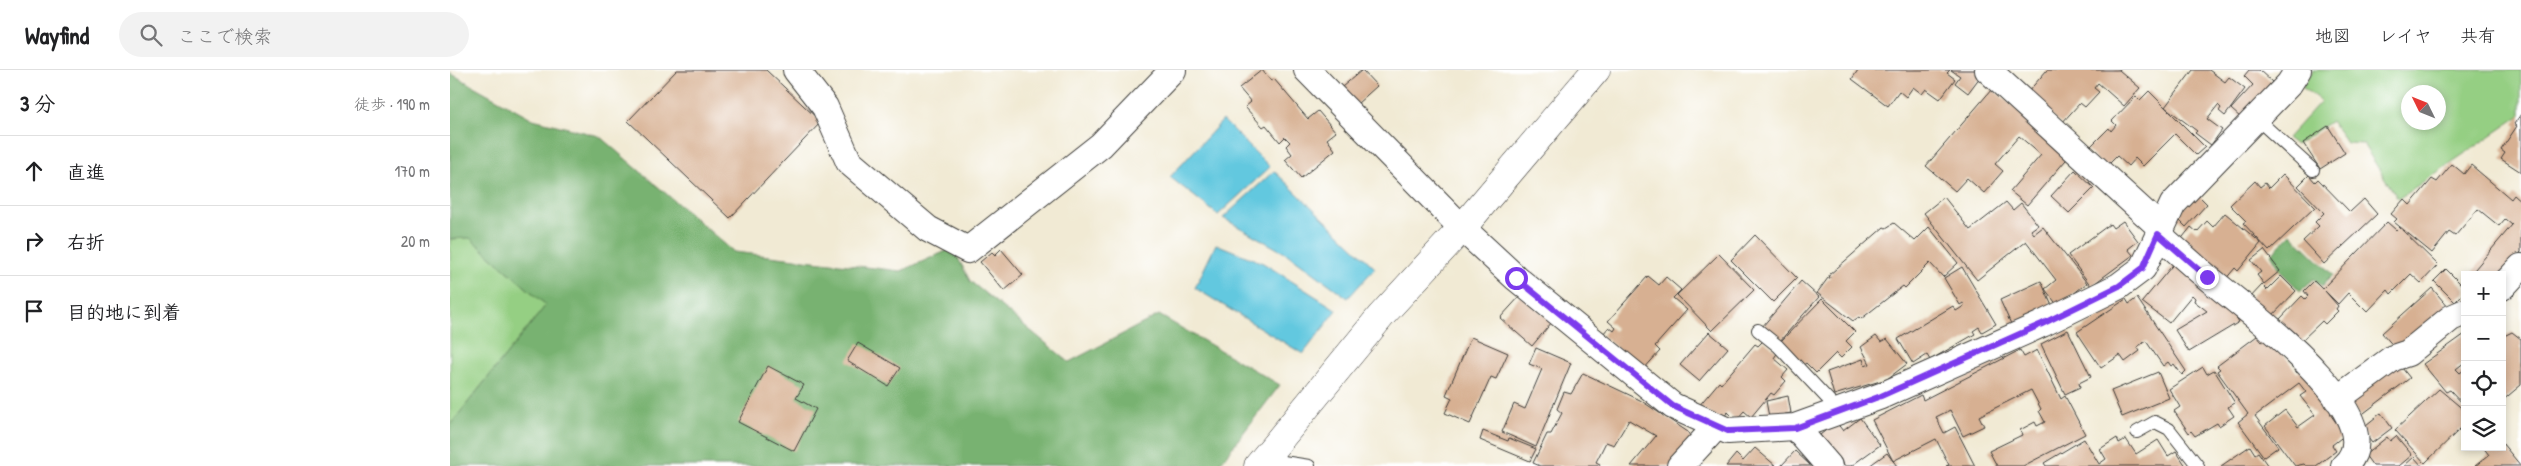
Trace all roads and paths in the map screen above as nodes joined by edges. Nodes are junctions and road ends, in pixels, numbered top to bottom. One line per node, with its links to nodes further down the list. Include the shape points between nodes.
1 (796, 70): 2 (street, via 825,107 848,162 928,229 968,250 1101,145)
2 (1173, 70)
3 (1307, 70): 9 (street)
4 (1596, 70): 9 (street)
5 (1988, 70): 10 (street)
6 (2298, 70): 7 (street)
7 (2256, 118): 8 (lane); 10 (street, via 2173,204)
8 (2313, 170)
9 (1462, 228): 17 (street, via 1516,278 1673,406); 20 (street, via 1382,316)
10 (2159, 231): 15 (street, via 2304,357); 16 (street, via 2143,268 2119,286 1881,396)
11 (2521, 267): 12 (street)
12 (2506, 283)
13 (2461, 314): 15 (street, via 2450,318 2408,353 2393,358)
14 (1758, 330): 16 (lane, via 1778,346)
15 (2337, 399): 21 (street, via 2351,419 2354,430 2356,447)
16 (1839, 411): 18 (street)
17 (1717, 426): 18 (street, via 1728,431); 23 (street)
18 (1795, 428): 24 (street)
19 (2138, 432): 25 (lane, via 2155,422 2169,429)
20 (1261, 463): 22 (lane)
21 (2351, 464)
22 (1309, 466)
23 (1680, 466)
24 (1829, 466)
25 (2198, 466)

